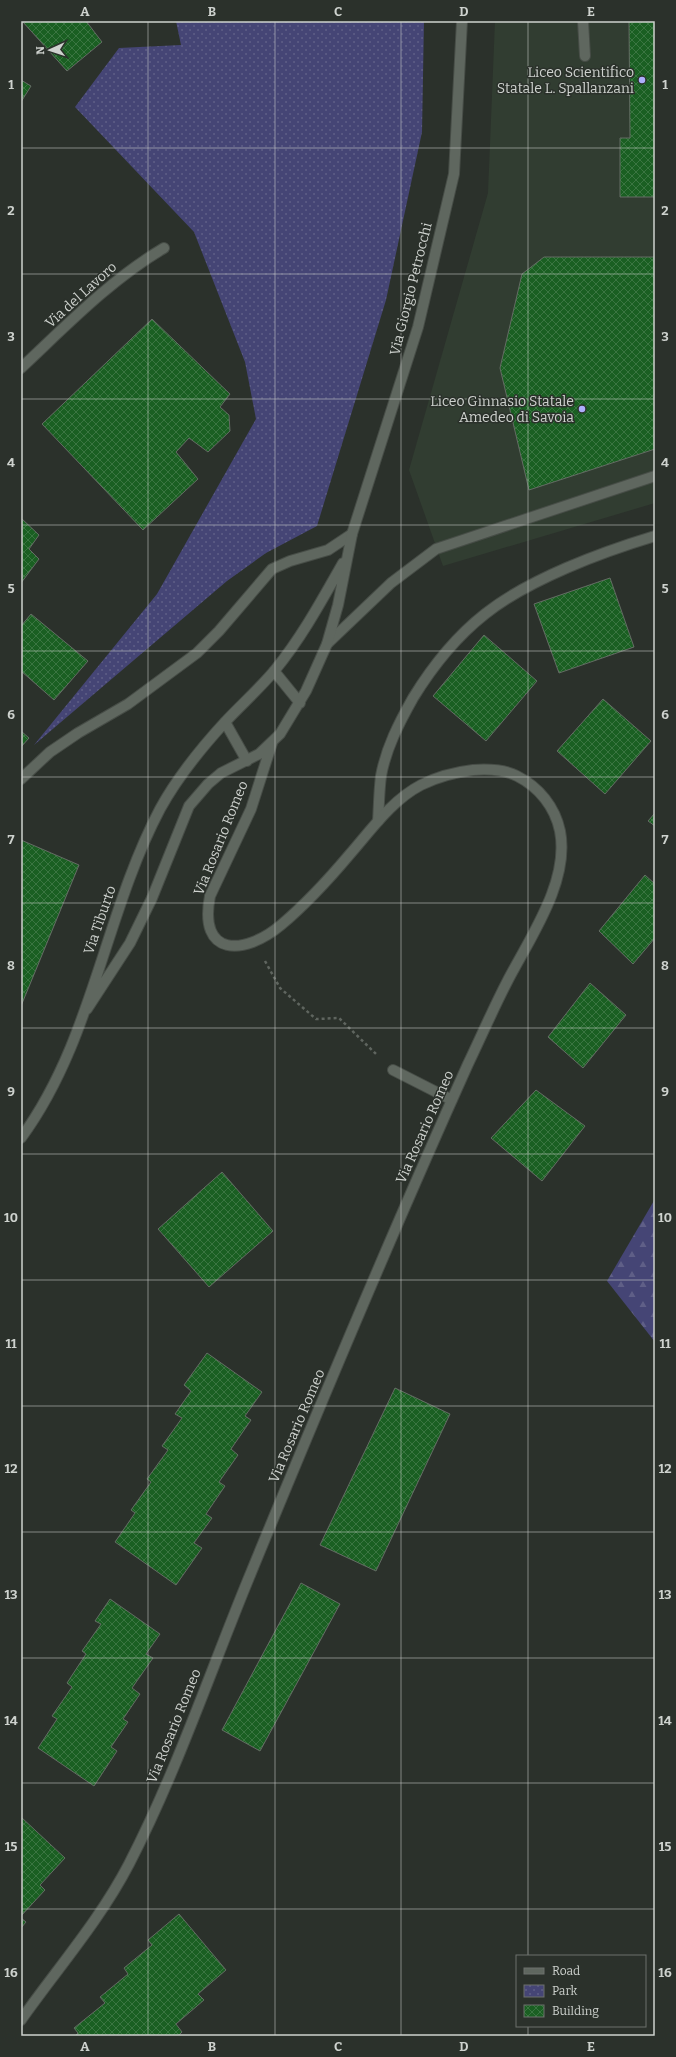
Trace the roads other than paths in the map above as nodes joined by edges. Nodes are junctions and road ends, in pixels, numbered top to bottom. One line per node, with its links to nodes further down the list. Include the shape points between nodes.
1 (462, 21): 7 (street, Via Giorgio Petrocchi, via 454,174 418,327)
2 (584, 21): 3 (street)
3 (585, 56)
4 (164, 248): 5 (street, Via del Lavoro, via 113,283)
5 (21, 368)
6 (655, 476): 10 (street, via 436,549 391,583)
7 (352, 534): 9 (street, Via Giorgio Petrocchi); 16 (street, via 328,550 272,569 197,653 128,704 50,752)
8 (655, 536): 17 (street, via 585,561 514,594 485,614 461,636 420,687 396,730 381,777)
9 (347, 556): 10 (street, Via Giorgio Petrocchi, via 338,605); 11 (street, Via Giorgio Petrocchi, via 313,618)
10 (327, 644): 12 (street, Via Giorgio Petrocchi)
11 (274, 671): 12 (street); 13 (street, Via Giorgio Petrocchi)
12 (300, 703): 14 (street, Via Giorgio Petrocchi)
13 (225, 722): 15 (street); 18 (street, Via Tiburto, via 185,771 146,839 110,931)
14 (272, 743): 15 (street); 17 (street, Via Rosario Romeo, via 250,809 210,896 208,922 212,935 220,943 241,946 255,942 279,927 319,888)
15 (247, 761): 18 (street, via 221,773 189,806 130,943)
16 (21, 779)
17 (378, 821): 20 (street, Via Rosario Romeo, via 407,794 434,779 464,772 493,770 509,772 532,786 552,807 561,835 559,864 551,896 501,993)
18 (87, 1009): 21 (street, Via Tiburto, via 55,1081)
19 (393, 1070): 20 (street)
20 (452, 1100): 22 (street, Via Rosario Romeo, via 353,1326 142,1837 128,1866 98,1915)
21 (21, 1138)
22 (21, 2020)

